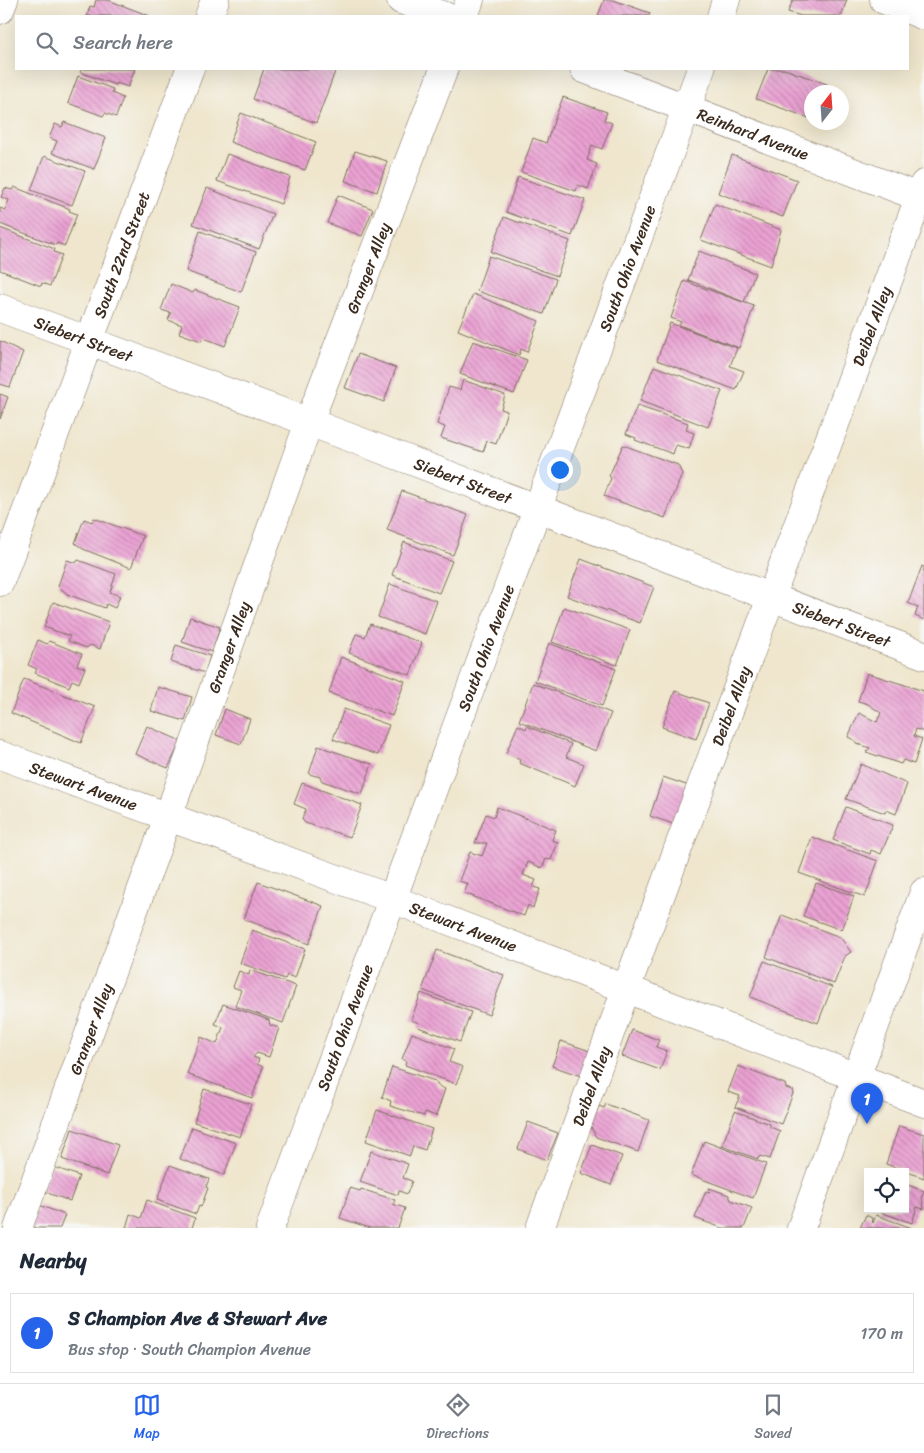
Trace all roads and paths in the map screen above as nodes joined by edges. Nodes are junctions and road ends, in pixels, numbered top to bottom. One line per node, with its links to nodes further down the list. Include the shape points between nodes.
1 (4, 0): 7 (street)
2 (216, 0): 8 (street)
3 (401, 0): 9 (street)
4 (470, 0): 10 (street)
5 (726, 0): 11 (street)
6 (884, 0): 12 (street)
7 (0, 10)
8 (210, 15)
9 (442, 15)
10 (464, 15)
11 (721, 15)
12 (924, 16)
13 (190, 70): 20 (street, South 22nd Street)
14 (444, 70): 21 (street, Granger Alley)
15 (587, 70): 17 (street, Reinhard Avenue)
16 (702, 70): 17 (street, South Ohio Avenue)
17 (687, 108): 18 (street, Reinhard Avenue); 22 (street, South Ohio Avenue)
18 (922, 193): 24 (street, Deibel Alley)
19 (0, 308): 20 (street, Siebert Street)
20 (89, 342): 21 (street, Siebert Street); 23 (street, South 22nd Street)
21 (309, 422): 22 (street, Siebert Street); 27 (street, Granger Alley)
22 (537, 510): 24 (street, Siebert Street); 29 (street, South Ohio Avenue)
23 (0, 582)
24 (772, 598): 25 (street, Siebert Street); 30 (street, Deibel Alley)
25 (924, 655)
26 (0, 755): 27 (street, Stewart Avenue)
27 (168, 817): 29 (street, Stewart Avenue); 33 (street, Granger Alley)
28 (924, 892): 31 (street)
29 (392, 899): 30 (street, Stewart Avenue); 34 (street, South Ohio Avenue)
30 (626, 989): 31 (street, Stewart Avenue); 35 (street, Deibel Alley)
31 (854, 1077): 32 (street, Stewart Avenue); 36 (street)
32 (924, 1103)
33 (18, 1228)
34 (270, 1228)
35 (540, 1228)
36 (801, 1228)

